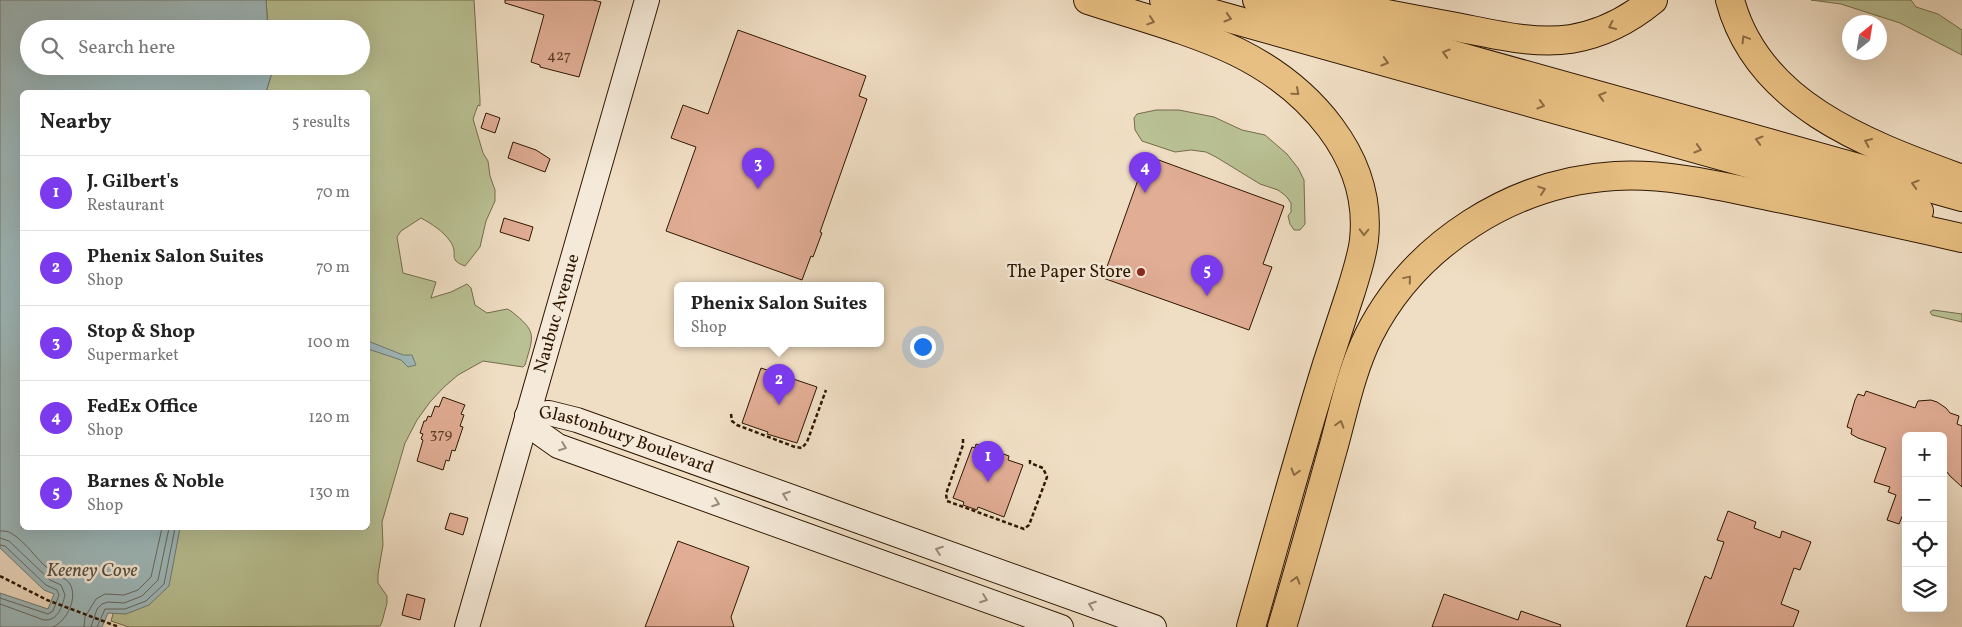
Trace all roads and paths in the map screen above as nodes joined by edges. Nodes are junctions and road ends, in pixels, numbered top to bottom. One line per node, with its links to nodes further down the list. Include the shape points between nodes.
1 (647, 0): 14 (street, Naubuc Avenue)
2 (1088, 0): 26 (highway, one-way to 26, via 1218,44 1270,72 1332,128 1346,149 1359,183 1365,229 1360,260)
3 (1164, 0): 10 (highway, one-way to 10)
4 (1256, 0): 9 (highway, one-way to 4)
5 (1320, 0): 6 (highway, one-way to 5, via 1626,19 1592,34 1553,40 1476,31)
6 (1653, 0)
7 (1730, 0): 8 (highway, one-way to 7, via 1856,137 1806,105 1753,51 1740,30)
8 (1962, 179)
9 (1962, 197)
10 (1962, 222)
11 (1962, 238): 27 (highway, one-way to 11, via 1353,378 1369,335 1386,307 1420,265 1449,238 1482,216 1525,196 1571,182 1615,176 1657,176 1704,182)
12 (826, 390): 13 (path, via 802,448 737,425)
13 (731, 414)
14 (527, 416): 17 (street, Glastonbury Boulevard, one-way to 14, via 568,417 549,413); 19 (street, Glastonbury Boulevard, one-way to 19, via 541,434 558,446); 23 (street, Naubuc Avenue)
15 (963, 439): 16 (path, via 946,494 947,501 1024,529 1029,525 1047,477 1043,468 1030,463)
16 (1030, 460)
17 (844, 515): 18 (street, Glastonbury Boulevard); 19 (street)
18 (872, 526): 20 (street); 25 (street, Glastonbury Boulevard, one-way to 18)
19 (833, 545): 20 (street, Glastonbury Boulevard)
20 (861, 555): 24 (street, Glastonbury Boulevard, one-way to 24)
21 (0, 576): 22 (path, via 47,600)
22 (119, 627)
23 (466, 627)
24 (1061, 627)
25 (1154, 627)
26 (1251, 627)
27 (1282, 627)

